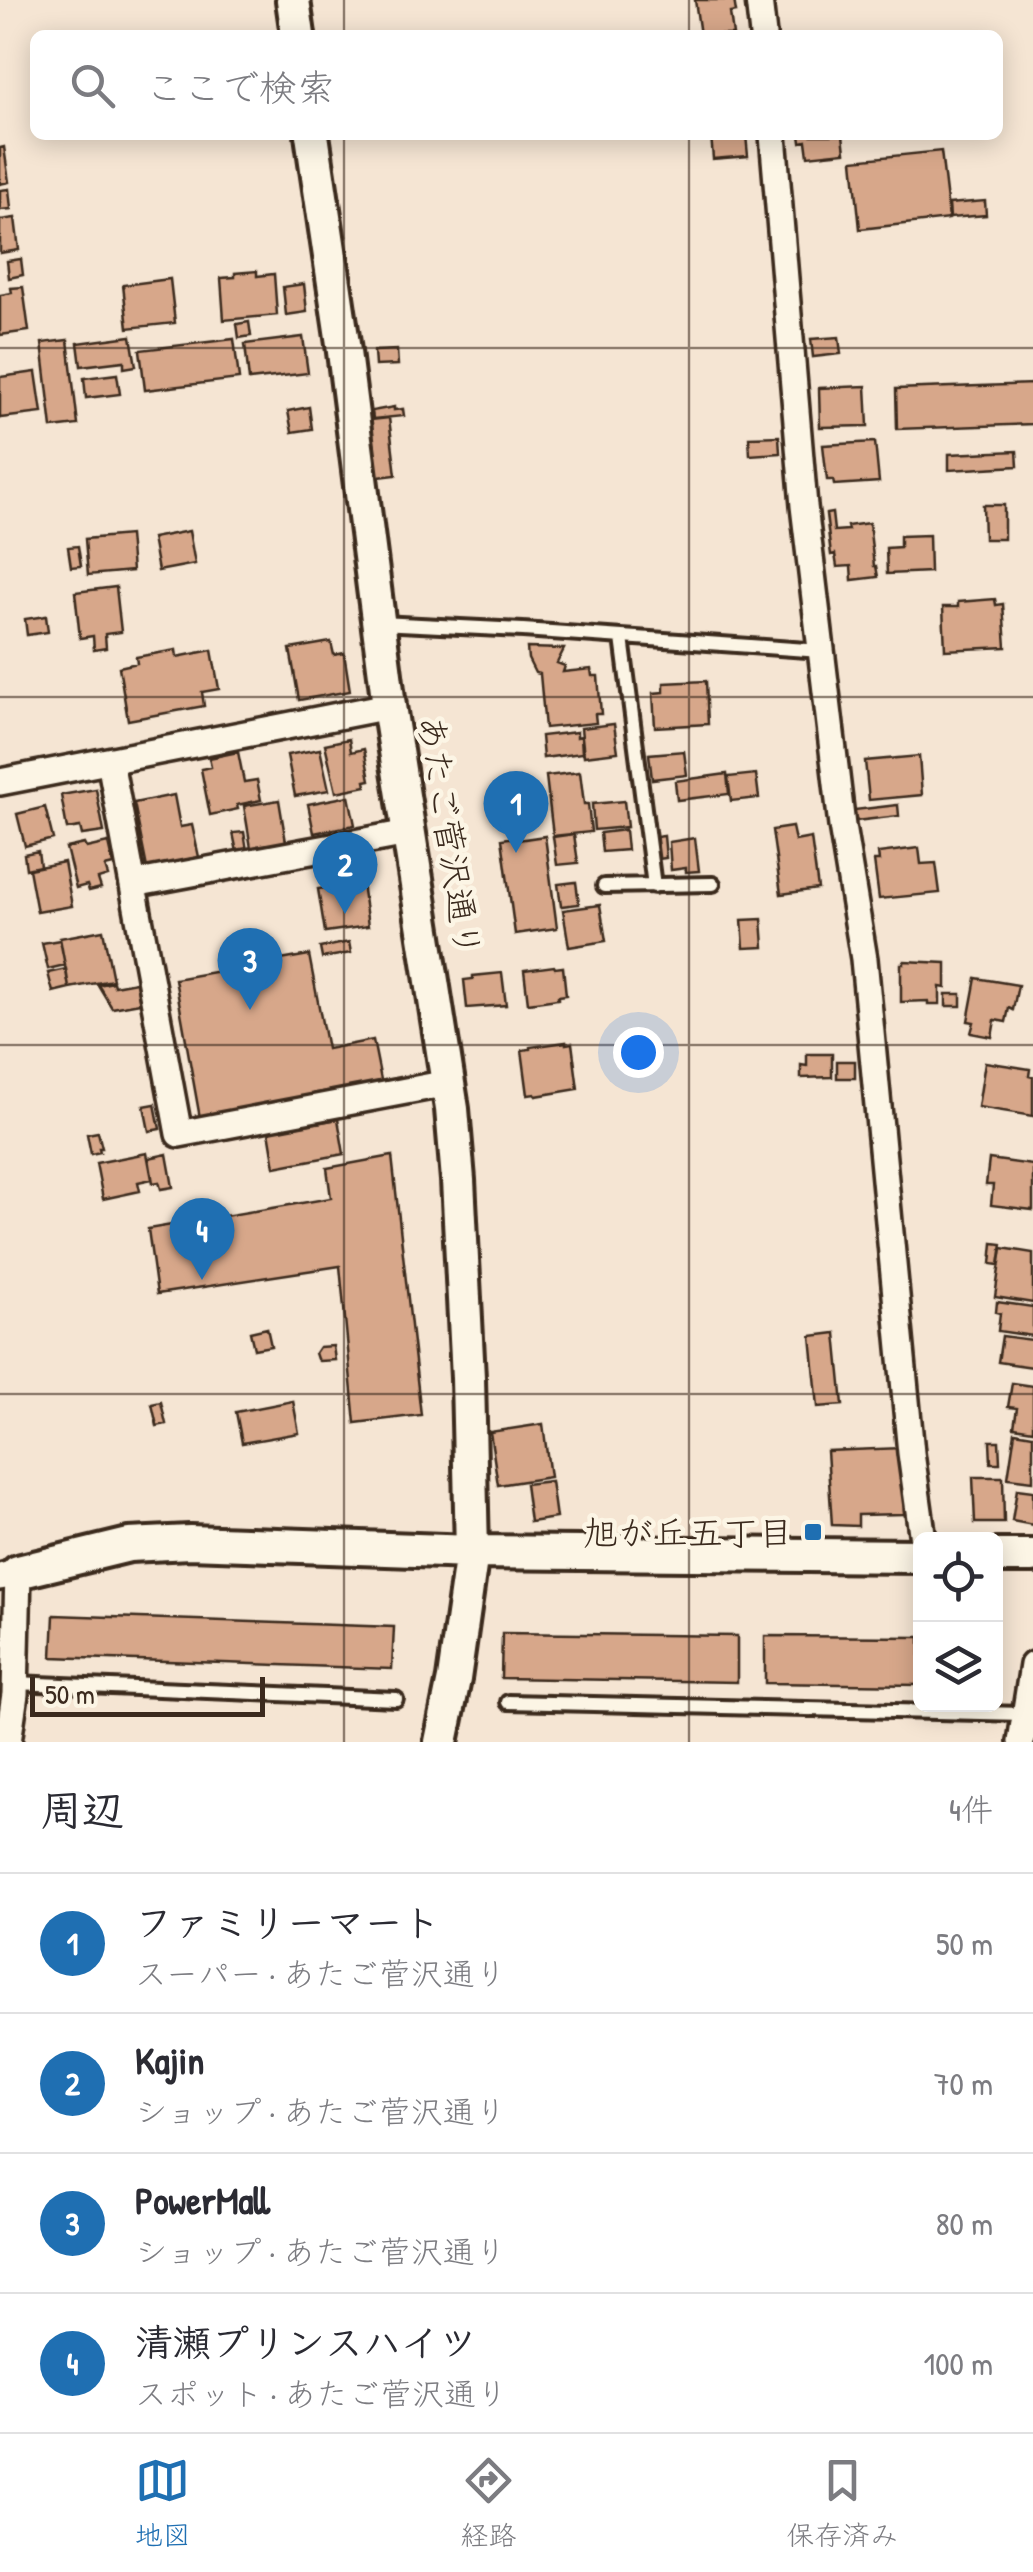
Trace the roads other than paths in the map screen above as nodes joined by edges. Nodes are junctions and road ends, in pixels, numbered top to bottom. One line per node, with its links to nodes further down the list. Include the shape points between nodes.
1 (293, 0): 3 (street)
2 (759, 0): 4 (street)
3 (297, 30)
4 (762, 30)
5 (313, 140): 7 (street, あたご菅沢通り)
6 (772, 140): 9 (street)
7 (377, 623): 8 (lane); 10 (street, あたご菅沢通り)
8 (622, 638): 9 (lane); 17 (lane)
9 (821, 651): 19 (street, via 864,959)
10 (389, 706): 11 (street); 13 (street, あたご菅沢通り)
11 (110, 762): 12 (street); 14 (street)
12 (0, 782)
13 (408, 833): 14 (street); 18 (street, あたご菅沢通り)
14 (133, 884): 18 (street, via 179,1134)
15 (713, 884): 17 (lane)
16 (604, 886): 17 (lane)
17 (654, 886)
18 (448, 1083): 20 (street, あたご菅沢通り, via 460,1214)
19 (922, 1532)
20 (472, 1552): 21 (street); 24 (street, via 129,1545); 31 (street, あたご菅沢通り)
21 (913, 1556)
22 (1003, 1556): 23 (street)
23 (1033, 1556)
24 (9, 1575): 26 (street)
25 (1033, 1665): 29 (street)
26 (10, 1691): 27 (lane); 30 (street)
27 (396, 1699)
28 (508, 1702): 29 (lane)
29 (1026, 1714): 32 (street)
30 (8, 1742)
31 (442, 1742)
32 (1021, 1742)

